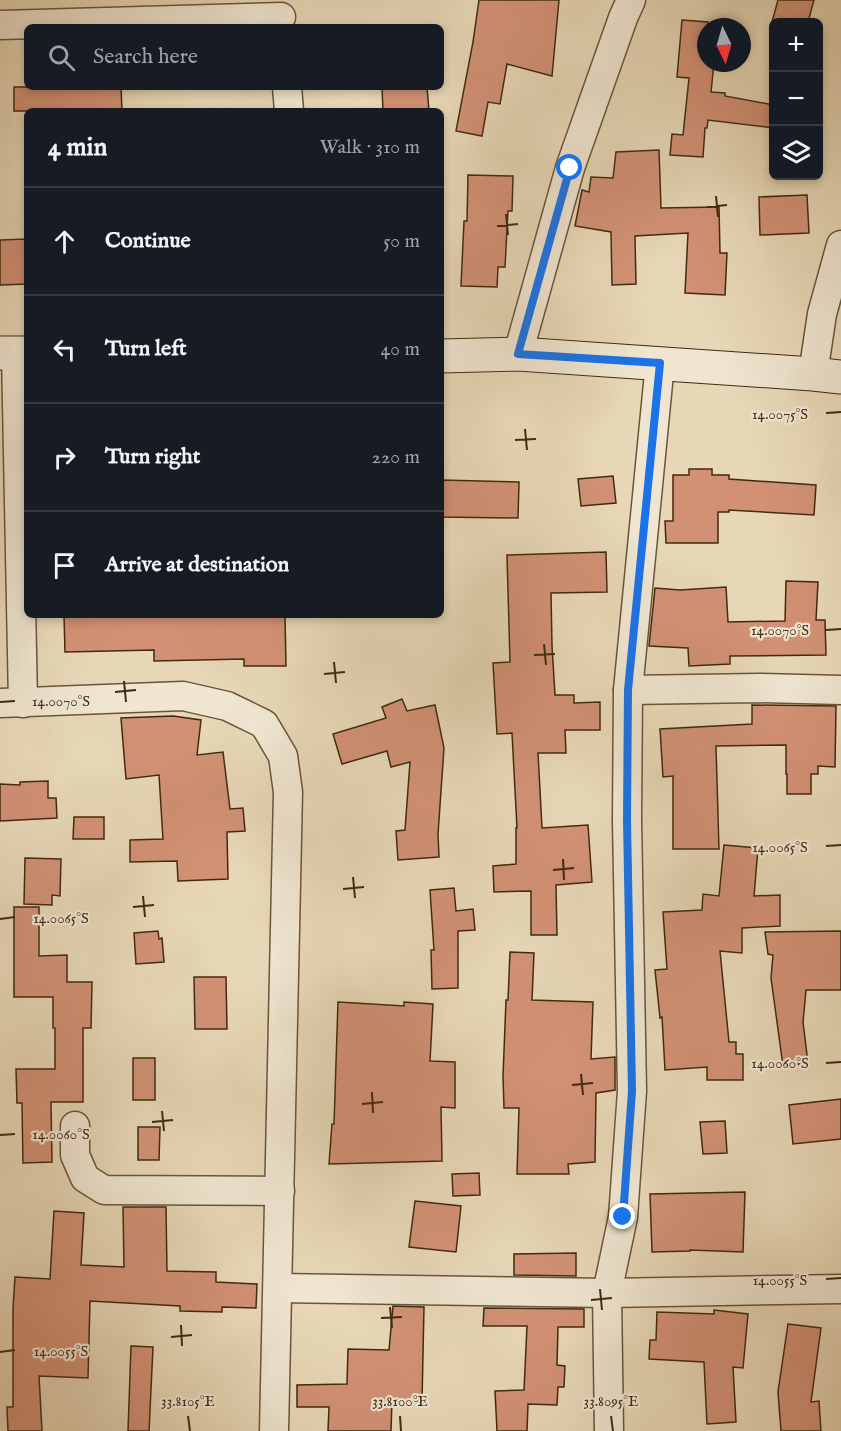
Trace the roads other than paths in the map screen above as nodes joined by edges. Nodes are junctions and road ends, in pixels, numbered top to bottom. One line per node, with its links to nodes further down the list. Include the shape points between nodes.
1 (631, 0): 10 (street, via 570,168)
2 (281, 15): 4 (street)
3 (24, 24): 5 (street)
4 (28, 24)
5 (0, 25)
6 (287, 90): 7 (street)
7 (289, 108)
8 (841, 245): 13 (street, via 822,314)
9 (14, 353): 16 (street)
10 (518, 354): 11 (street); 12 (street)
11 (444, 356)
12 (660, 363): 13 (street); 14 (street)
13 (827, 376)
14 (628, 690): 15 (street); 21 (street, via 632,1091 623,1217)
15 (841, 690)
16 (11, 703): 18 (street, via 183,696 227,706 264,724 283,756 288,792)
17 (75, 1126): 18 (street, via 75,1155 85,1178 104,1190)
18 (280, 1191): 19 (street)
19 (278, 1288): 21 (street); 22 (street)
20 (841, 1289): 21 (street)
21 (607, 1293): 23 (street)
22 (274, 1431)
23 (609, 1431)

